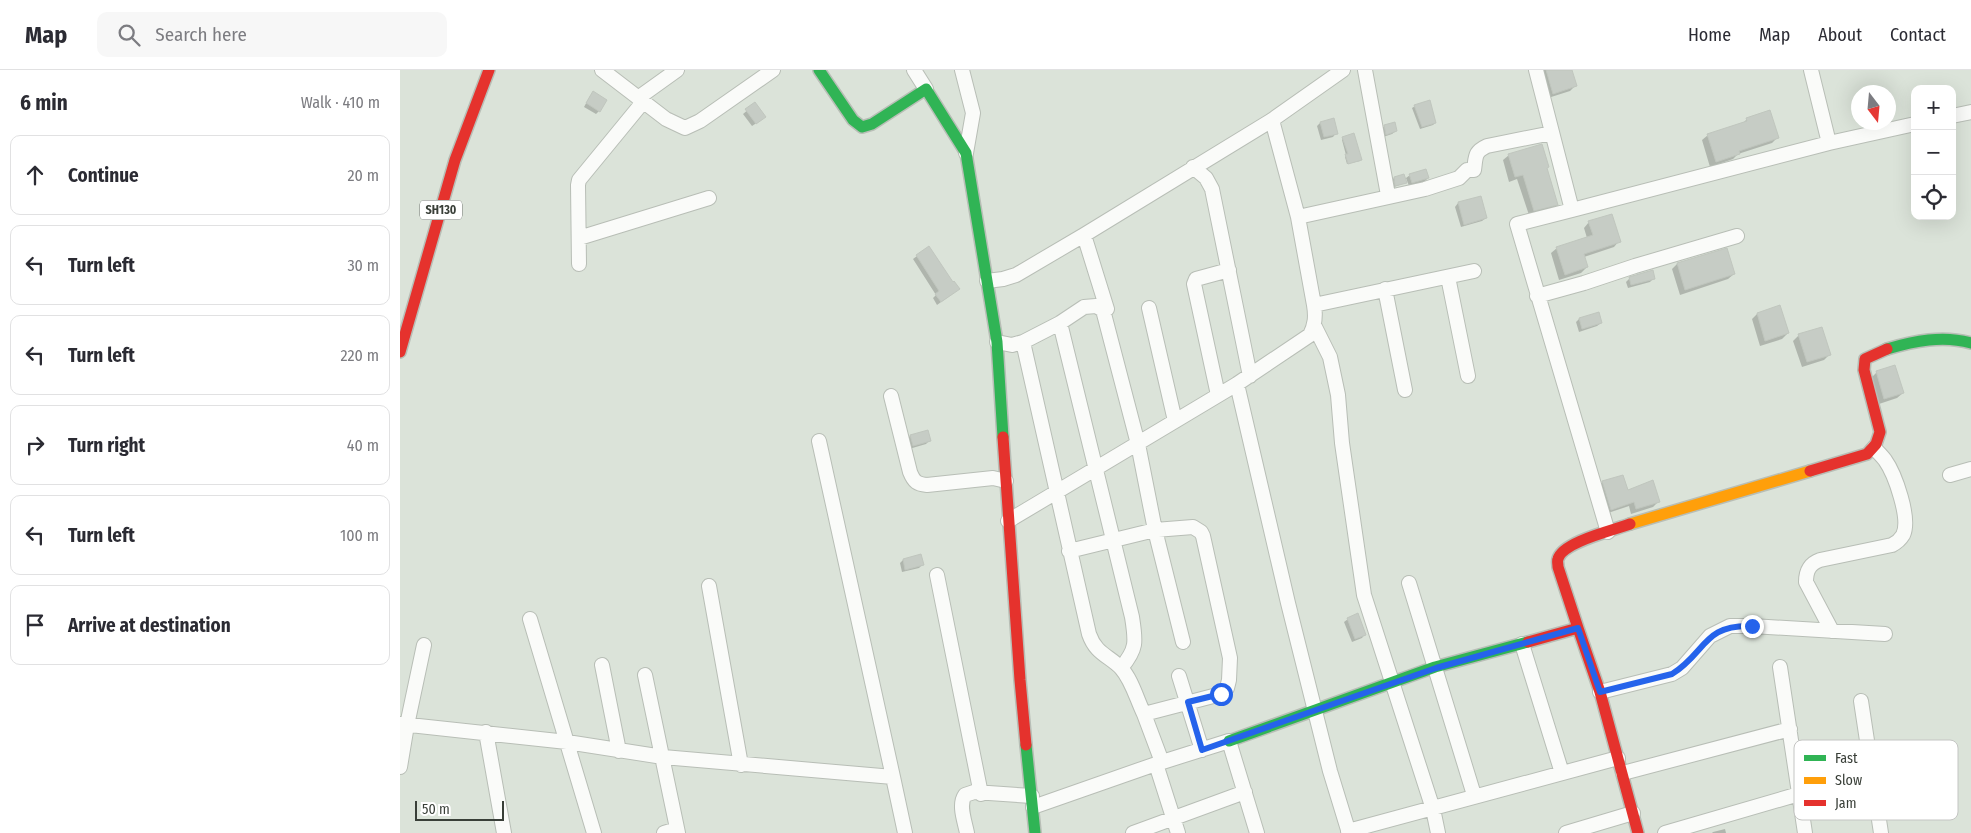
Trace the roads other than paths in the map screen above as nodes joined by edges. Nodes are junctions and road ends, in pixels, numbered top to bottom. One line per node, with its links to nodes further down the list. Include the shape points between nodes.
1 (489, 70): 44 (street, SH130, via 455,160)
2 (602, 70): 13 (street)
3 (677, 70): 13 (street)
4 (773, 70): 13 (street, via 685,128 666,119)
5 (820, 70): 12 (street, via 852,120 862,127 872,124)
6 (914, 70): 12 (street)
7 (962, 70): 20 (street, via 973,114)
8 (1343, 70): 16 (street)
9 (1365, 70): 22 (street)
10 (1536, 70): 18 (street)
11 (1811, 70): 19 (street)
12 (926, 89): 20 (street)
13 (641, 100): 28 (street, via 579,180)
14 (1971, 112): 15 (street)
15 (1956, 115)
16 (1272, 120): 21 (street); 25 (street)
17 (1911, 125): 19 (street)
18 (1552, 133): 22 (street, via 1487,146 1479,150 1474,170 1467,170 1459,178 1425,189); 24 (street)
19 (1829, 143): 24 (street)
20 (966, 153): 33 (street)
21 (1193, 167): 26 (street); 30 (street, via 1206,178 1212,190)
22 (1388, 195): 25 (street)
23 (709, 198): 28 (street)
24 (1572, 210): 35 (street, via 1517,224)
25 (1298, 217): 36 (street)
26 (1084, 235): 33 (street, via 1016,275); 38 (street)
27 (1737, 236): 35 (street)
28 (579, 238): 29 (street)
29 (579, 264)
30 (1229, 270): 45 (street); 49 (street, via 1196,279 1194,284)
31 (1474, 271): 32 (street)
32 (1448, 277): 34 (street); 46 (street)
33 (987, 281): 41 (street)
34 (1385, 289): 36 (street); 48 (street)
35 (1537, 296): 62 (street)
36 (1314, 305): 40 (street)
37 (1149, 308): 51 (street)
38 (1107, 309)
39 (1060, 323): 42 (street); 53 (street, via 1084,306 1103,310); 55 (street)
40 (1314, 325): 45 (street, via 1310,335); 81 (street, via 1330,357 1338,395 1364,595)
41 (997, 342): 42 (street, via 1012,345); 58 (street)
42 (1022, 342): 59 (street)
43 (1971, 343): 54 (street, via 1950,338 1902,345 1865,359 1864,370 1880,432)
44 (400, 352)
45 (1250, 376): 47 (street)
46 (1468, 376)
47 (1237, 384): 49 (street); 85 (street)
48 (1405, 390)
49 (1218, 395): 51 (street)
50 (891, 396): 58 (street, via 910,472 918,484 993,478)
51 (1175, 421): 53 (street)
52 (819, 441): 103 (street)
53 (1138, 444): 55 (street); 61 (street)
54 (1874, 448): 62 (street, via 1857,458); 70 (street, via 1893,474 1906,517 1904,534 1892,546 1820,560 1808,568 1806,582)
55 (1096, 468): 59 (street); 63 (street)
56 (1971, 469): 57 (street)
57 (1950, 475)
58 (1006, 481): 60 (street)
59 (1055, 492): 60 (street); 64 (street)
60 (1008, 521): 108 (street)
61 (1155, 530): 63 (street); 72 (street); 84 (street, via 1193,527 1206,542 1230,658 1227,688 1221,694)
62 (1608, 532): 69 (street, via 1577,542 1558,558)
63 (1114, 541): 64 (street); 77 (street, via 1135,637 1134,651)
64 (1069, 552): 77 (street, via 1092,642)
65 (937, 575): 105 (street)
66 (1409, 583): 78 (street)
67 (709, 586): 99 (street)
68 (530, 619): 92 (street)
69 (1578, 628): 73 (street); 82 (street)
70 (1832, 631): 71 (street); 82 (street, via 1730,626 1710,636 1682,668 1672,674)
71 (1885, 634)
72 (1183, 642)
73 (1522, 644): 78 (street); 101 (street)
74 (424, 645): 87 (street)
75 (602, 665): 93 (street)
76 (1780, 667): 88 (street)
77 (1121, 668): 86 (street)
78 (1436, 668): 81 (street); 106 (street)
79 (645, 675): 95 (street)
80 (1179, 676): 84 (street)
81 (1391, 683): 85 (street); 109 (street)
82 (1600, 692): 96 (street)
83 (1861, 701): 90 (street)
84 (1188, 702): 86 (street); 94 (street)
85 (1315, 711): 91 (street); 115 (street)
86 (1144, 714): 98 (street)
87 (403, 724): 89 (street); 100 (street)
88 (1790, 729): 97 (street); 102 (street)
89 (486, 732): 92 (street); 116 (street)
90 (1867, 740)
91 (1229, 741): 94 (street); 104 (street)
92 (567, 742): 93 (street); 117 (street)
93 (619, 750): 95 (street)
94 (1202, 750): 98 (street)
95 (663, 757): 99 (street); 114 (street)
96 (1618, 758): 101 (street); 102 (street)
97 (1794, 758)
98 (1159, 763): 108 (street); 111 (street)
99 (741, 765): 103 (street)
100 (400, 767)
101 (1562, 773): 106 (street)
102 (1623, 773): 110 (street)
103 (893, 777): 118 (street)
104 (1244, 792): 111 (street); 123 (street)
105 (982, 794): 108 (street); 119 (street, via 969,792 962,799)
106 (1474, 795): 109 (street)
107 (1794, 795): 127 (street)
108 (1033, 802): 120 (street)
109 (1433, 809): 115 (street); 124 (street)
110 (1632, 814): 125 (street); 126 (street)
111 (1174, 819): 121 (street); 122 (street)
112 (1802, 820): 128 (street)
113 (1879, 820): 129 (street)
114 (673, 832)
115 (1349, 832)
116 (504, 833)
117 (594, 833)
118 (905, 833)
119 (967, 833)
120 (1035, 833)
121 (1133, 833)
122 (1178, 833)
123 (1257, 833)
124 (1438, 833)
125 (1566, 833)
126 (1638, 833)
127 (1665, 833)
128 (1804, 833)
129 (1881, 833)

